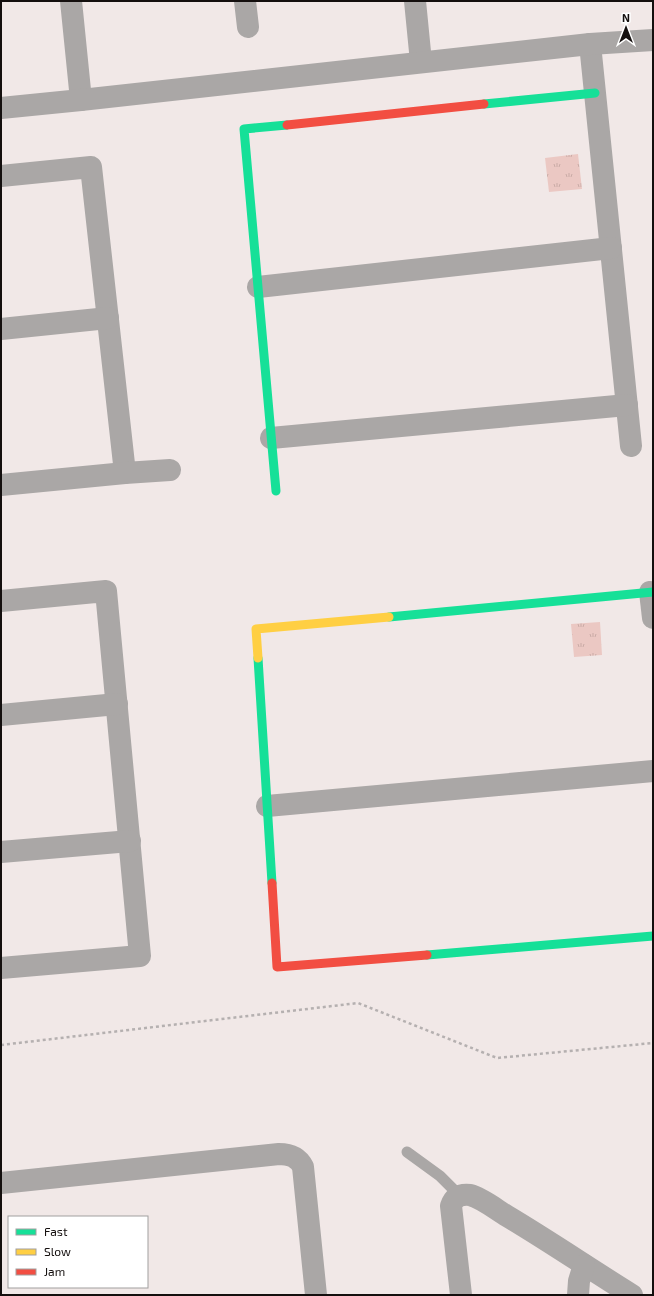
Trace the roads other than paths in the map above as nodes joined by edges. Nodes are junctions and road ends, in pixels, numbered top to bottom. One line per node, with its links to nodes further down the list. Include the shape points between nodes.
1 (71, 1): 9 (street)
2 (245, 1): 4 (street)
3 (415, 1): 7 (street)
4 (248, 27)
5 (653, 40): 6 (street)
6 (590, 44): 7 (street); 8 (street)
7 (421, 62): 9 (street)
8 (595, 94): 12 (street); 13 (street, via 244,129)
9 (81, 100): 10 (street)
10 (1, 108)
11 (1, 176): 14 (street, via 91,167)
12 (611, 248): 13 (street); 16 (street)
13 (258, 287): 17 (street)
14 (108, 318): 15 (street); 20 (street)
15 (1, 329)
16 (627, 405): 17 (street); 18 (street)
17 (271, 438): 22 (street)
18 (631, 446)
19 (170, 470): 20 (street)
20 (124, 473): 21 (street)
21 (1, 485)
22 (276, 491)
23 (652, 592): 25 (street); 29 (street, via 256,629)
24 (1, 601): 26 (street, via 106,591)
25 (653, 618)
26 (117, 704): 27 (street); 30 (street)
27 (1, 715)
28 (653, 771): 29 (street)
29 (267, 806): 32 (street, via 276,967)
30 (130, 841): 31 (street); 33 (street, via 140,956)
31 (1, 852)
32 (653, 936)
33 (1, 968)
34 (407, 1152): 36 (lane, via 440,1176)
35 (1, 1183): 38 (street, via 279,1154 291,1155 303,1167)
36 (459, 1195): 37 (street, via 476,1198); 39 (street, via 451,1206)
37 (584, 1264): 40 (street, via 578,1281); 41 (street)
38 (316, 1295)
39 (461, 1295)
40 (578, 1295)
41 (632, 1295)

